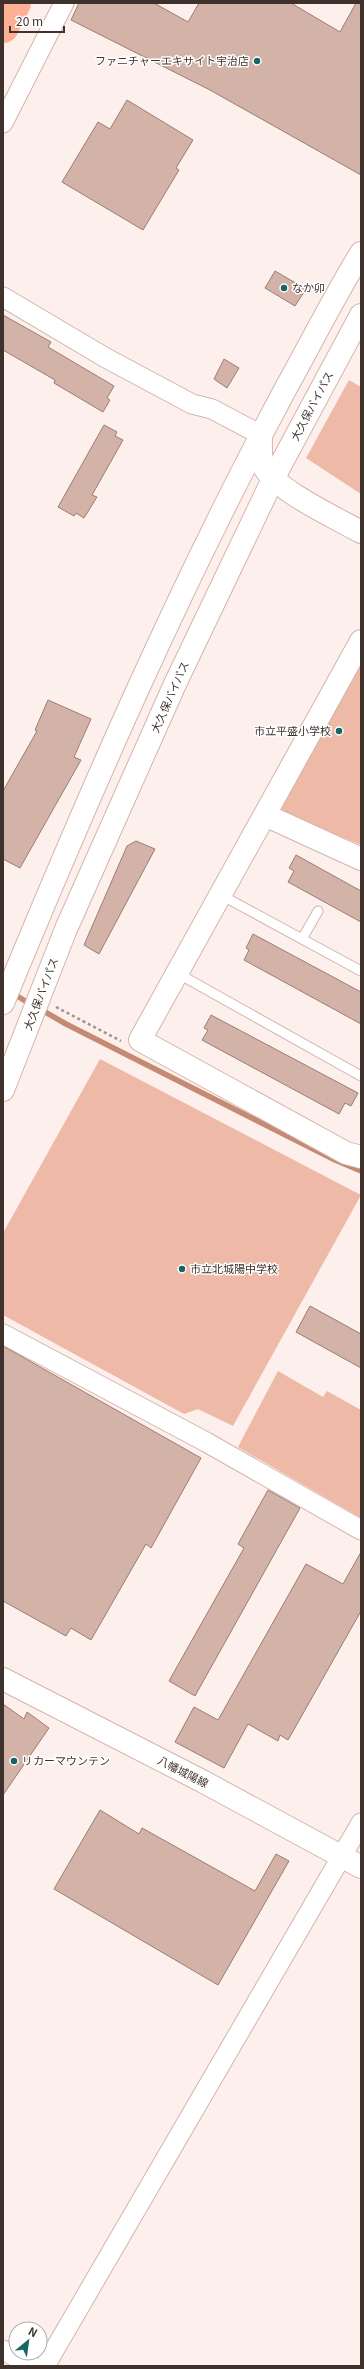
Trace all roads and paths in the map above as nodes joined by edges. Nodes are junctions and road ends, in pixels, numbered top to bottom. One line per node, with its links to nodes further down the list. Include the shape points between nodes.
1 (64, 3): 2 (street)
2 (3, 123)
3 (361, 235): 5 (main road)
4 (361, 253): 5 (main road)
5 (344, 282): 8 (main road)
6 (3, 297): 8 (street, via 106,358 192,404 212,409)
7 (361, 315): 9 (main road, 大久保バイパス)
8 (261, 435): 9 (main road, via 263,465); 19 (main road, via 156,648 70,841)
9 (273, 479): 10 (main road); 23 (main road, 大久保バイパス, via 175,684 66,929)
10 (361, 532)
11 (361, 641): 12 (main road)
12 (265, 815): 13 (main road); 14 (main road)
13 (361, 859)
14 (221, 894): 16 (lane); 18 (main road)
15 (318, 911): 16 (lane)
16 (302, 939): 17 (lane)
17 (361, 971)
18 (178, 973): 21 (main road); 22 (lane)
19 (4, 999)
20 (54, 1006): 21 (path, via 131,1046)
21 (140, 1040): 24 (main road, via 346,1153)
22 (361, 1076)
23 (3, 1090)
24 (361, 1157)
25 (3, 1334): 26 (street, via 206,1442)
26 (361, 1530)
27 (3, 1679): 29 (main road, 八幡城陽線)
28 (361, 1823): 29 (street)
29 (352, 1862): 32 (street)
30 (3, 2350): 31 (street)
31 (32, 2366)
32 (45, 2366)

